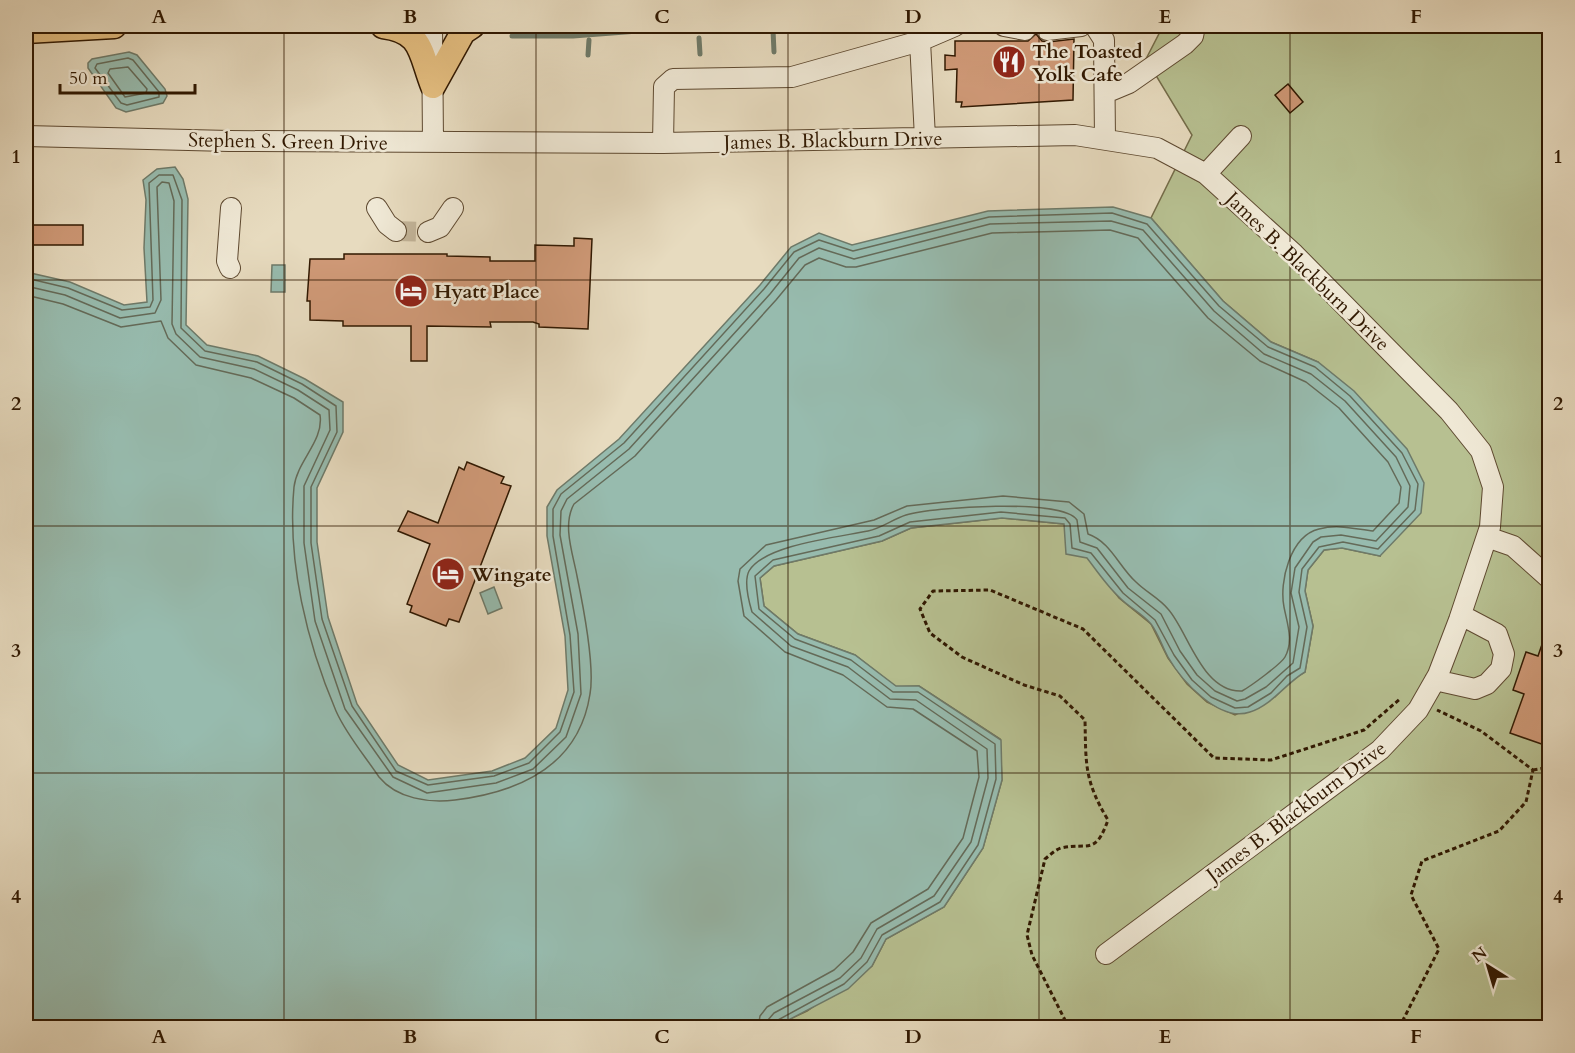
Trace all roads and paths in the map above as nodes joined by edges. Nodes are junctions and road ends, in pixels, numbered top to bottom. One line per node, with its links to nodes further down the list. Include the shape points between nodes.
1 (114, 26): 12 (main road)
2 (383, 26): 14 (main road, via 401,28 414,36)
3 (432, 26): 14 (street)
4 (472, 26): 14 (main road, via 463,32)
5 (955, 26): 13 (street)
6 (1004, 26): 10 (street)
7 (1081, 26): 11 (street)
8 (1095, 26): 15 (street, via 1104,40)
9 (1195, 26): 15 (street, via 1193,36 1185,44 1129,83)
10 (1025, 30)
11 (1047, 30)
12 (26, 32)
13 (920, 40): 18 (street); 21 (street, via 792,77 673,79 664,87)
14 (433, 86): 20 (street)
15 (1105, 93): 19 (street)
16 (26, 136): 20 (street, Stephen S. Green Drive)
17 (1241, 136): 22 (street)
18 (925, 138): 19 (street, James B. Blackburn Drive, via 1075,135); 21 (street, James B. Blackburn Drive)
19 (1105, 139): 22 (street, James B. Blackburn Drive, via 1157,148)
20 (433, 142): 21 (street, James B. Blackburn Drive)
21 (663, 143)
22 (1206, 174): 29 (street, James B. Blackburn Drive, via 1294,254 1449,411 1481,451 1493,487)
23 (231, 208): 28 (street, via 227,261)
24 (377, 208): 26 (street)
25 (453, 208): 27 (street, via 440,226)
26 (396, 231)
27 (428, 232)
28 (230, 268)
29 (1486, 537): 30 (street, via 1513,546); 31 (street, James B. Blackburn Drive)
30 (1550, 579)
31 (1461, 615): 32 (street, James B. Blackburn Drive); 32 (street, via 1497,634 1504,654 1501,669 1488,684 1475,689)
32 (1435, 680): 33 (street, James B. Blackburn Drive)
33 (1422, 702): 35 (path, via 1481,731); 36 (street, James B. Blackburn Drive, via 1380,750); 37 (path, via 1404,696 1364,730 1270,760 1214,758 1083,629 990,590 933,591 920,609 930,633 962,657 1024,685 1060,696 1085,720 1086,772 1096,801 1108,819 1102,837 1087,848 1059,848 1045,859 1027,935 1032,955)
34 (1550, 767): 35 (path)
35 (1533, 770): 38 (path, via 1526,802 1499,831 1422,861 1411,895 1439,949)
36 (1106, 954)
37 (1069, 1028)
38 (1399, 1028)

